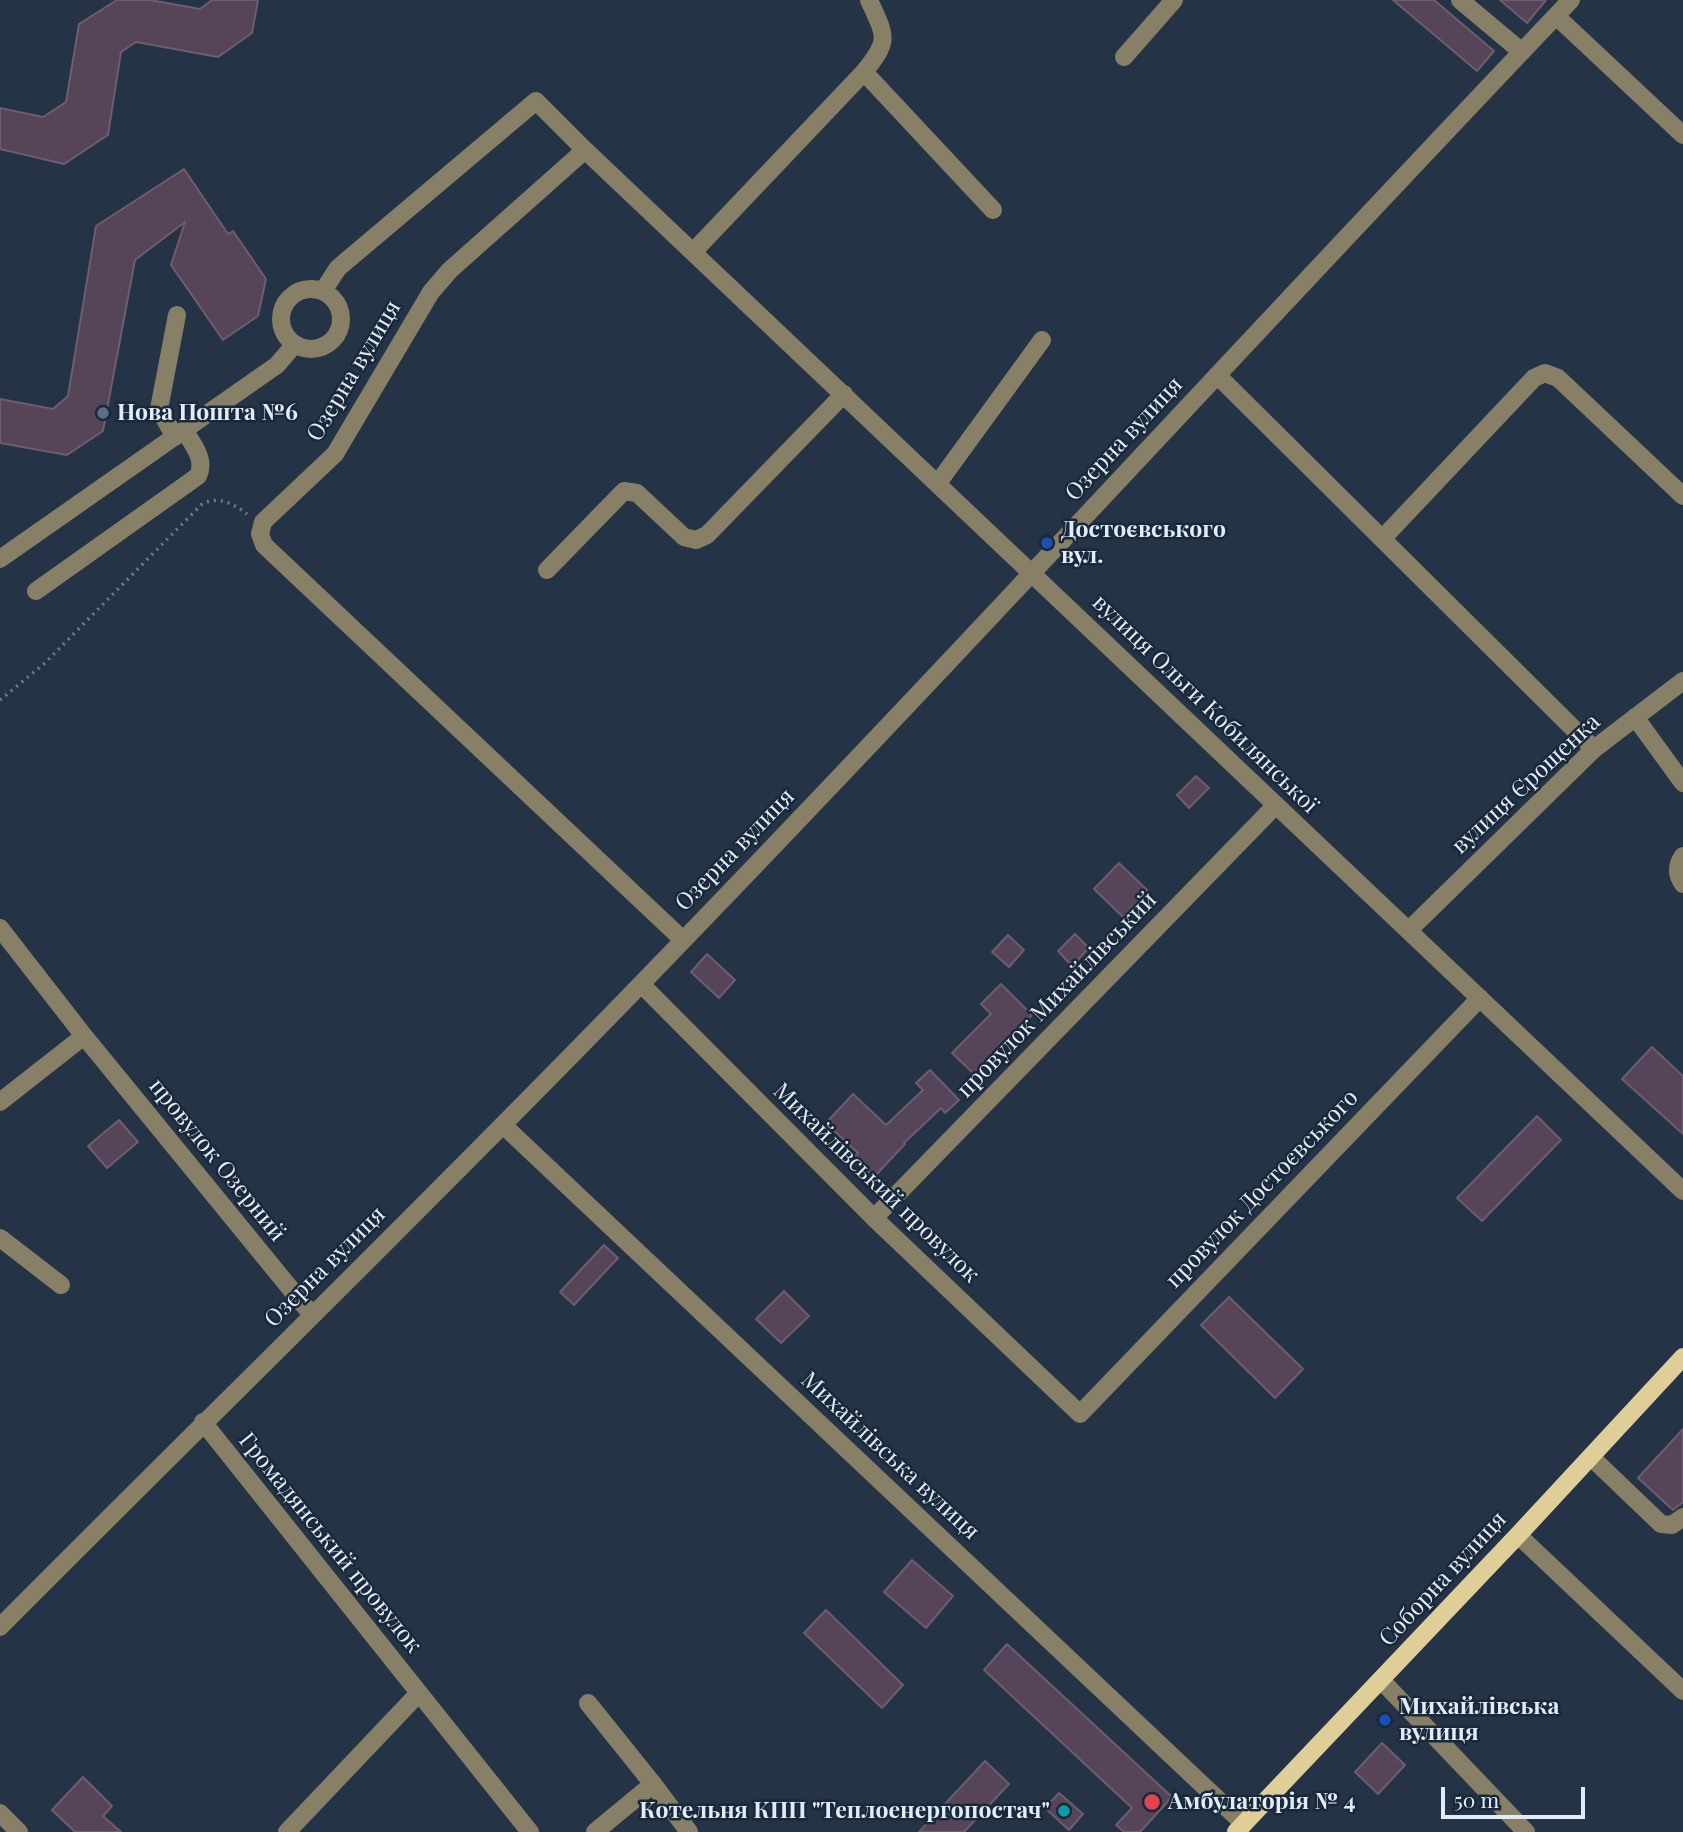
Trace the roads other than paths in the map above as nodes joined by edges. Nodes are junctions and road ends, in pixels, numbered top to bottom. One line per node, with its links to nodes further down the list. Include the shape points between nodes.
1 (869, 0): 8 (street, via 884,34 879,53)
2 (1174, 0): 7 (street)
3 (1460, 0): 6 (street)
4 (1571, 0): 5 (street, Озерна вулиця)
5 (1556, 16): 6 (street, Озерна вулиця); 9 (street)
6 (1522, 52): 17 (street, Озерна вулиця)
7 (1124, 57)
8 (864, 72): 11 (street); 12 (street)
9 (1683, 135)
10 (585, 150): 12 (street, вулиця Ольги Кобилянської); 13 (street, вулиця Ольги Кобилянської, via 536,101 338,268); 36 (street, Озерна вулиця, via 431,292 335,454 263,522 261,540)
11 (993, 210)
12 (694, 251): 18 (street, вулиця Ольги Кобилянської)
13 (323, 292): 16 (street, via 314,289 295,294 283,309 283,328); 16 (street, via 340,313 338,332 314,349)
14 (177, 315): 19 (street, via 159,409)
15 (1042, 341): 20 (street)
16 (295, 344): 19 (street, via 277,365)
17 (1217, 375): 22 (street); 25 (street, Озерна вулиця)
18 (844, 394): 20 (street, вулиця Ольги Кобилянської); 24 (street, via 707,535 696,540 684,537 637,493 624,491)
19 (180, 433): 23 (street); 26 (street, via 201,459 198,476)
20 (938, 483): 25 (street, вулиця Ольги Кобилянської)
21 (1683, 496): 22 (street, via 1558,378 1545,373 1534,378)
22 (1383, 538): 29 (street)
23 (0, 559)
24 (547, 570)
25 (1033, 573): 31 (street, вулиця Ольги Кобилянської); 36 (street, Озерна вулиця)
26 (36, 591)
27 (1683, 681): 28 (street, вулиця Єрощенка)
28 (1635, 718): 29 (street, вулиця Єрощенка); 30 (street)
29 (1594, 749): 35 (street, вулиця Єрощенка)
30 (1683, 783)
31 (1275, 806): 35 (street, вулиця Ольги Кобилянської); 43 (street, провулок Михайлівський)
32 (1683, 856): 33 (street, via 1678,863)
33 (1683, 884)
34 (0, 928): 39 (street, провулок Озерний)
35 (1409, 930): 38 (street, вулиця Ольги Кобилянської)
36 (683, 940): 37 (street, Озерна вулиця)
37 (641, 984): 41 (street, Озерна вулиця); 43 (street, Михайлівський провулок)
38 (1480, 998): 42 (street, вулиця Ольги Кобилянської); 48 (street, провулок Достоєвського)
39 (84, 1036): 40 (street); 46 (street, провулок Озерний)
40 (0, 1102)
41 (503, 1125): 46 (street, Озерна вулиця); 60 (street, Михайлівська вулиця)
42 (1683, 1191)
43 (874, 1218): 48 (street, Михайлівський провулок)
44 (0, 1238): 45 (street)
45 (61, 1285)
46 (312, 1315): 49 (street, Озерна вулиця)
47 (1683, 1357): 50 (main road, Соборна вулиця)
48 (1080, 1414)
49 (203, 1422): 53 (street, Озерна вулиця); 56 (street, Громадянський провулок)
50 (1591, 1457): 51 (street, via 1661,1524 1672,1525); 52 (main road, Соборна вулиця)
51 (1683, 1517)
52 (1518, 1535): 54 (main road, Соборна вулиця); 55 (street)
53 (0, 1626)
54 (1381, 1679): 60 (main road, Соборна вулиця); 66 (street)
55 (1683, 1691)
56 (419, 1693): 62 (street); 63 (street, Громадянський провулок)
57 (588, 1703): 58 (street)
58 (653, 1784): 64 (street); 65 (street)
59 (0, 1813): 61 (street)
60 (1240, 1828)
61 (19, 1832)
62 (287, 1832)
63 (530, 1832)
64 (595, 1832)
65 (690, 1832)
66 (1526, 1832)

